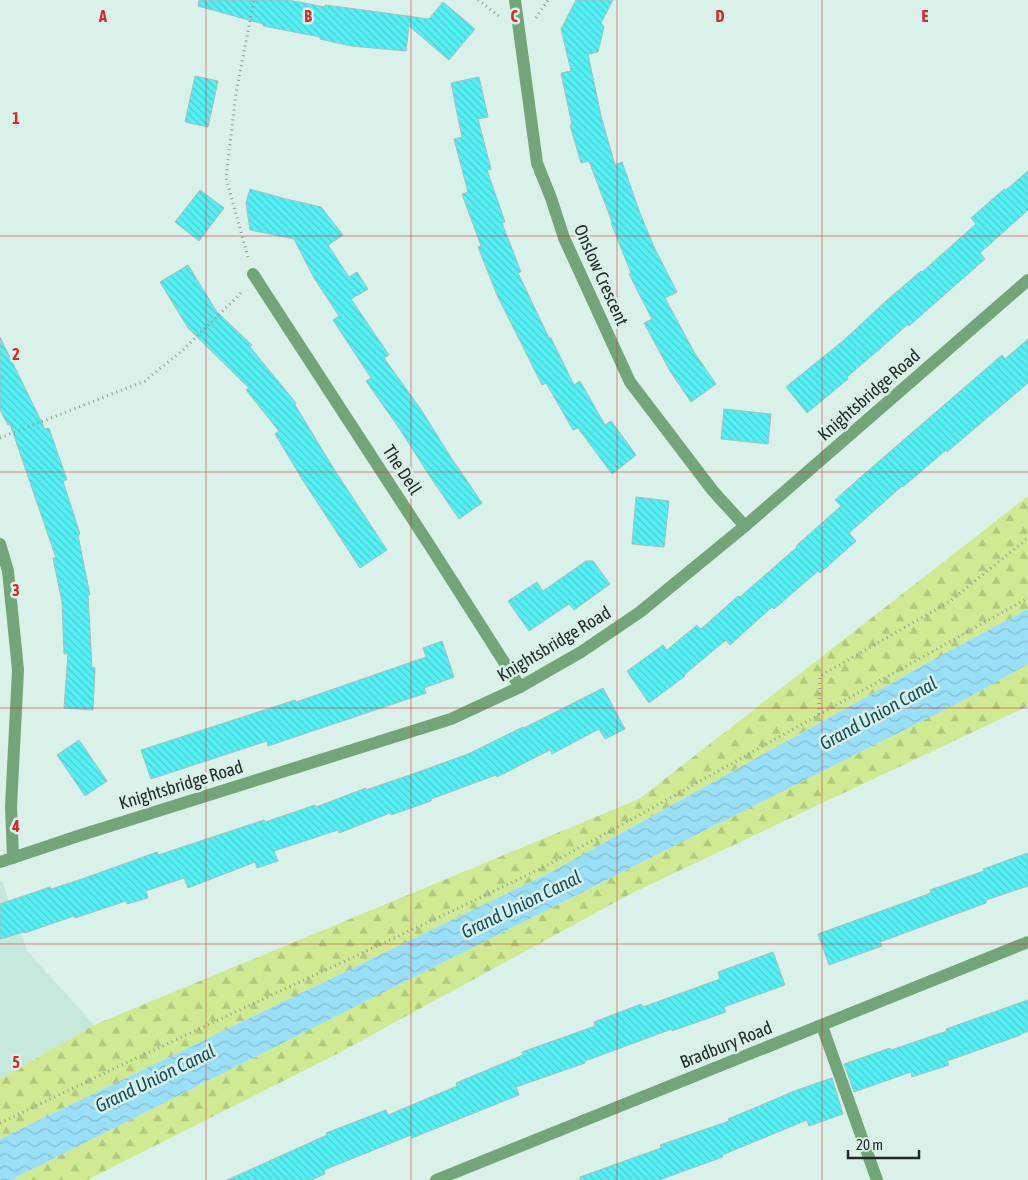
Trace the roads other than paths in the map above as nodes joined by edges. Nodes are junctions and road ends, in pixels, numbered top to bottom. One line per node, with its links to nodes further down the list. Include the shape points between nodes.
1 (515, 0): 4 (street, Onslow Crescent, via 537,163 564,238 630,382 713,491)
2 (254, 276): 6 (street, The Dell)
3 (1028, 280): 4 (street, Knightsbridge Road)
4 (745, 526): 6 (street, Knightsbridge Road, via 640,612 581,652)
5 (0, 544): 7 (street, via 8,571 18,670 11,807)
6 (520, 687): 7 (street, Knightsbridge Road, via 451,720)
7 (13, 858): 8 (street, Knightsbridge Road)
8 (0, 862)
9 (1028, 942): 10 (street, Bradbury Road)
10 (822, 1026): 11 (street, Bradbury Road); 12 (street)
11 (436, 1180)
12 (877, 1180)

